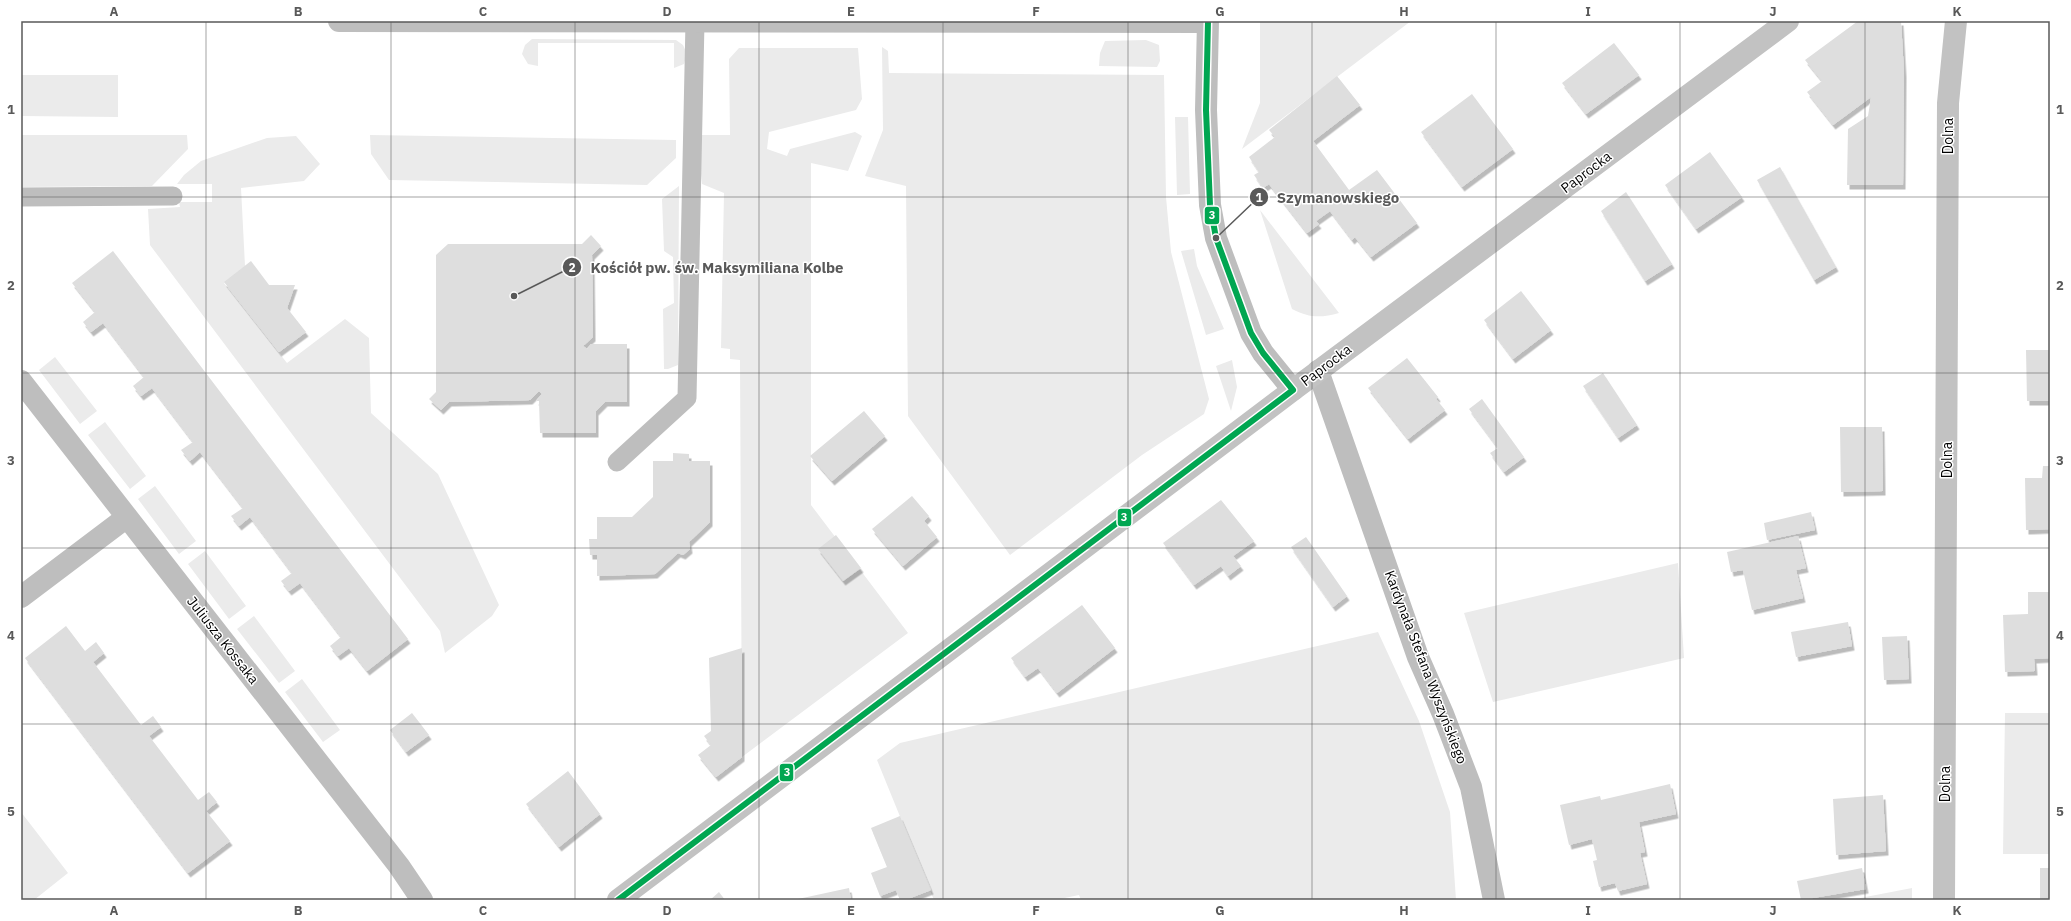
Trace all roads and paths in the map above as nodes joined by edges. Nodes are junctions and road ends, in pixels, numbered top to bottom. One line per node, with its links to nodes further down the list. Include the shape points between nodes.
1 (339, 21): 2 (street)
2 (414, 21): 5 (street)
3 (1788, 21): 10 (street, Paprocka)
4 (1956, 21): 19 (street, Dolna, via 1948,103)
5 (695, 22): 6 (street); 13 (lane, via 687,398)
6 (813, 22): 7 (street)
7 (1208, 22): 12 (street, via 1206,110 1210,205 1216,238 1251,332 1263,353)
8 (172, 196): 9 (lane)
9 (21, 197)
10 (1318, 371): 12 (street, Paprocka); 18 (street, Kardynała Stefana Wyszyńskiego, via 1418,657 1471,787)
11 (21, 381): 14 (street, Juliusza Kossaka)
12 (1293, 390): 17 (street, Paprocka)
13 (617, 462)
14 (128, 517): 15 (street); 16 (street, Juliusza Kossaka, via 399,866)
15 (21, 597)
16 (422, 900)
17 (618, 900)
18 (1494, 900)
19 (1944, 900)

